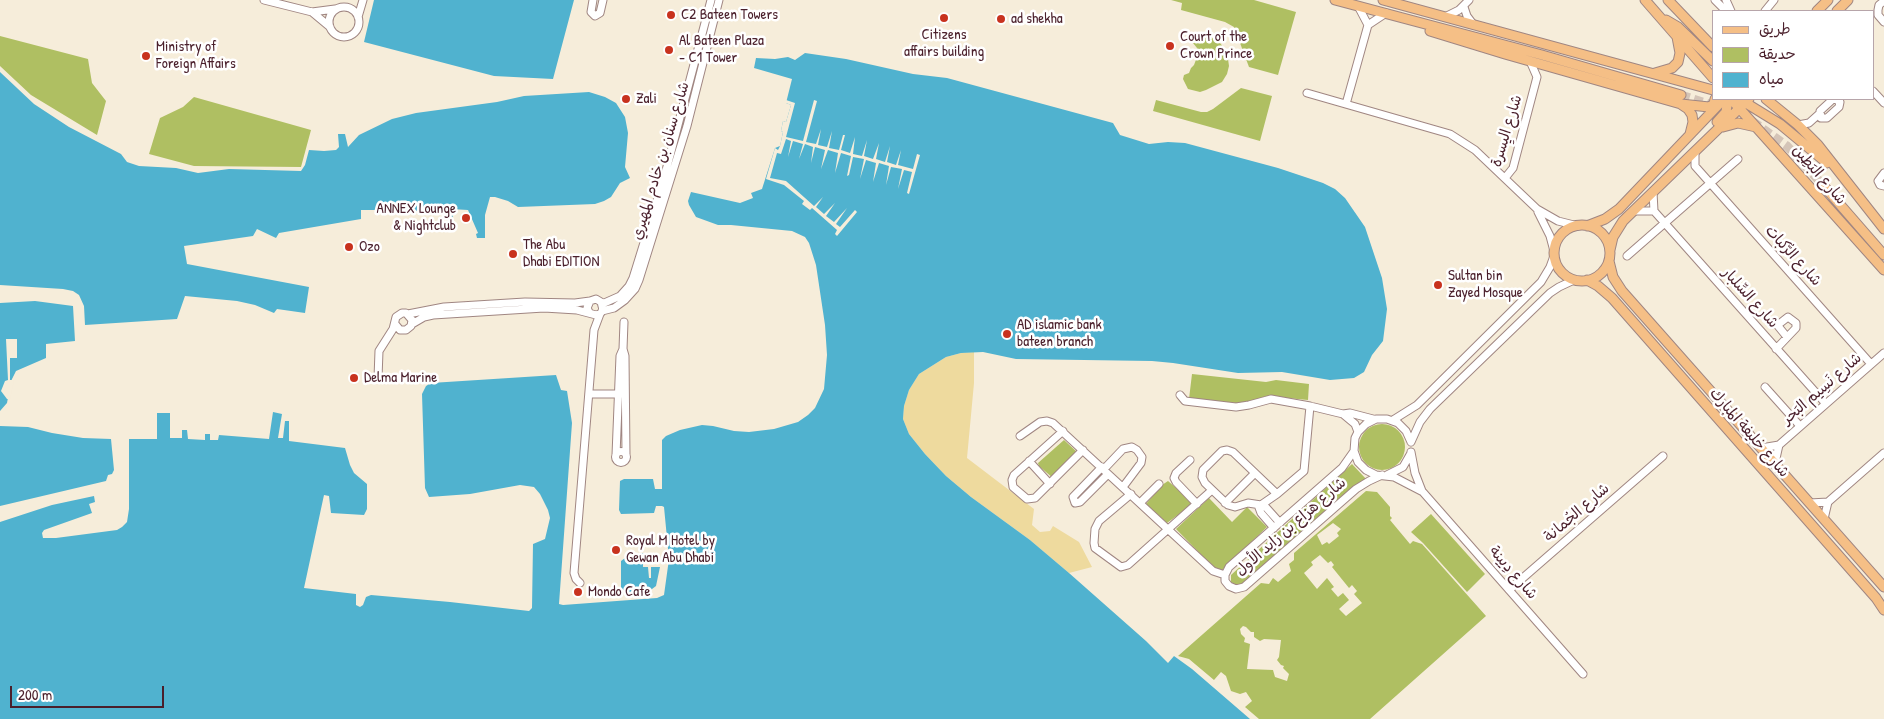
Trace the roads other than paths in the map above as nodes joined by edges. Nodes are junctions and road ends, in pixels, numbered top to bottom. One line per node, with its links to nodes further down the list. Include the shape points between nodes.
1 (264, 0): 25 (street)
2 (348, 0): 19 (street)
3 (363, 0): 27 (street)
4 (593, 0): 5 (street, via 590,10 595,16 600,13)
5 (603, 0)
6 (711, 0): 42 (street, شارع سنان بن خادم المهيري)
7 (719, 0): 63 (street, شارع سنان بن خادم المهيري)
8 (1335, 0): 18 (main road)
9 (1383, 0): 28 (main road)
10 (1468, 0): 20 (street)
11 (1645, 0): 29 (main road)
12 (1668, 0): 35 (main road)
13 (1715, 0): 21 (street)
14 (1774, 0): 22 (street)
15 (1828, 0): 23 (main road)
16 (1848, 0): 24 (main road)
17 (1881, 1): 30 (street, via 1878,12)
18 (1358, 6): 26 (main road); 32 (street)
19 (340, 7): 25 (street); 27 (street, via 350,8); 33 (street, via 330,16)
20 (1464, 7): 28 (street); 31 (street)
21 (1727, 7)
22 (1766, 10)
23 (1818, 10)
24 (1838, 10)
25 (312, 12): 33 (street)
26 (1386, 13): 32 (street); 37 (main road, via 1459,40); 46 (main road)
27 (358, 17): 33 (street, via 357,29 348,36 337,35)
28 (1445, 17): 31 (main road)
29 (1661, 18): 34 (main road); 36 (main road, via 1678,27)
30 (1884, 22)
31 (1473, 24): 39 (main road)
32 (1368, 25): 53 (street)
33 (330, 27)
34 (1676, 35): 39 (main road, via 1680,54 1678,62 1670,69); 41 (main road)
35 (1712, 46)
36 (1712, 60)
37 (1530, 61): 38 (main road); 40 (street)
38 (1553, 67): 40 (street); 46 (main road)
39 (1655, 73): 43 (main road)
40 (1537, 77): 68 (street, شارع اليِسرة, via 1512,168)
41 (1712, 77)
42 (689, 79): 63 (street, via 693,88 674,151); 90 (street, شارع سنان بن خادم المهيري, via 659,196 633,278 620,296)
43 (1711, 90)
44 (1874, 91): 52 (street)
45 (1307, 93): 53 (street)
46 (1681, 99): 47 (main road, via 1709,107); 60 (main road, via 1693,118)
47 (1715, 100)
48 (1723, 100): 60 (main road)
49 (1730, 100): 61 (main road, via 1726,112 1700,139)
50 (1742, 101): 57 (main road); 58 (main road, شارع البَطِين); 67 (main road, via 1789,130)
51 (1775, 103): 56 (main road, شارع البَطِين)
52 (1884, 103)
53 (1346, 104): 68 (street, via 1450,134 1467,144)
54 (1819, 114): 55 (street, شارع البَطِين)
55 (1810, 123): 56 (street, شارع البَطِين); 59 (street, شارع البَطِين)
56 (1798, 125): 59 (main road, شارع البَطِين)
57 (1718, 129): 58 (main road, via 1738,123); 61 (main road)
58 (1760, 129): 76 (main road, شارع البَطِين)
59 (1808, 135): 67 (main road, شارع البَطِين)
60 (1689, 136): 78 (main road, via 1619,209 1604,219)
61 (1695, 151): 64 (main road); 65 (street)
62 (1738, 159): 69 (street)
63 (675, 162): 90 (street, شارع سنان بن خادم المهيري, via 637,284 622,303)
64 (1679, 166): 65 (street); 72 (main road)
65 (1695, 166): 69 (street, شارع الرُّكبات)
66 (1884, 173): 71 (street, via 1878,181)
67 (1842, 177): 80 (main road, شارع البَطِين)
68 (1505, 178): 73 (street, شارع اليِسرة)
69 (1711, 184): 77 (street); 102 (street, شارع الرُّكبات)
70 (1823, 186): 83 (main road, شارع البَطِين)
71 (1884, 186)
72 (1653, 192): 74 (main road); 75 (street)
73 (1537, 209): 78 (street, شارع اليِسرة, via 1558,221); 82 (street, شارع اليِسرة, via 1548,230)
74 (1633, 211): 75 (street); 81 (main road, via 1619,226)
75 (1654, 212): 77 (street, شارع السِّلبار)
76 (1839, 219): 79 (main road); 86 (main road, شارع البَطِين)
77 (1666, 224): 84 (street); 100 (street, شارع السِّلبار)
78 (1582, 226): 81 (main road, via 1600,232); 82 (main road, via 1566,230)
79 (1831, 226)
80 (1884, 229)
81 (1610, 250): 85 (main road)
82 (1554, 253): 87 (main road, via 1561,271); 112 (street, via 1541,282 1417,405)
83 (1884, 255)
84 (1627, 256)
85 (1609, 261): 88 (main road, via 1600,274); 119 (main road, شارع خليفة المبارك, via 1613,277 1622,290)
86 (1884, 270)
87 (1574, 280): 88 (main road); 117 (street, via 1550,293 1430,410)
88 (1587, 280): 151 (main road, شارع خليفة المبارك, via 1612,298)
89 (590, 301): 90 (street, via 596,299); 91 (street); 92 (street, via 526,302)
90 (601, 310): 91 (street, via 596,316); 97 (street)
91 (589, 313): 95 (street, via 544,308 437,314); 97 (street)
92 (408, 314): 94 (street, via 398,315); 95 (street)
93 (624, 322): 106 (street)
94 (395, 324): 96 (street); 99 (street)
95 (412, 324): 96 (street)
96 (402, 330): 99 (street)
97 (594, 330): 105 (street)
98 (1787, 337): 100 (street)
99 (387, 339): 103 (street, via 379,351)
100 (1776, 349): 108 (street, شارع السِّلبار)
101 (1884, 353): 102 (street, شارع نَسِيم البَحر)
102 (1871, 364): 108 (street, شارع نَسِيم البَحر)
103 (378, 378)
104 (1765, 387): 113 (street)
105 (589, 392): 106 (street); 148 (street, via 574,573)
106 (622, 392): 106 (street, via 616,455 616,460 621,463 626,460)
107 (1180, 395): 109 (street, via 1185,401 1236,407 1271,399)
108 (1826, 404): 113 (street, شارع نَسِيم البَحر)
109 (1310, 406): 110 (street, via 1350,413); 137 (street, via 1304,472)
110 (1354, 418): 111 (street); 115 (street)
111 (1376, 419): 112 (street); 115 (street)
112 (1393, 420): 117 (street, via 1406,431)
113 (1800, 426): 118 (street, شارع نَسِيم البَحر)
114 (1062, 431): 116 (street, via 1053,423 1043,421); 120 (street); 126 (street)
115 (1358, 432): 121 (street)
116 (1020, 436)
117 (1411, 442): 122 (street)
118 (1779, 445): 119 (street, شارع نَسِيم البَحر); 127 (street, شارع نَسِيم البَحر)
119 (1761, 448): 127 (main road, شارع خليفة المبارك)
120 (1083, 450): 128 (street); 131 (street)
121 (1354, 451): 130 (street, via 1366,470); 145 (street, شارع هزاع بن زايد الأول, via 1342,468)
122 (1411, 452): 130 (street, via 1403,467); 135 (street, شارع دِيينة)
123 (1884, 453): 138 (street)
124 (1663, 456): 150 (street, شارع الجُمانة)
125 (1190, 460): 142 (street, via 1174,478)
126 (1029, 461): 131 (street); 131 (street, via 1012,477 1013,487 1031,500)
127 (1775, 463): 141 (main road, شارع خليفة المبارك)
128 (1105, 470): 128 (street, via 1074,497 1074,502 1080,502); 133 (street); 133 (street, via 1123,449 1137,450 1142,457 1141,463)
129 (1255, 473): 134 (street, via 1233,452 1224,450 1202,472 1203,482); 137 (street); 140 (street)
130 (1385, 475): 135 (street, شارع دِيينة); 147 (street, شارع هزاع بن زايد الأول, via 1356,489 1244,587 1231,587 1225,581)
131 (1050, 484)
132 (1159, 484): 139 (street)
133 (1123, 487): 136 (street)
134 (1212, 490): 140 (street); 142 (street)
135 (1422, 492): 150 (street, شارع دِيينة)
136 (1131, 494): 139 (street); 146 (street, via 1096,525 1094,543 1099,552 1118,566 1126,567)
137 (1277, 494): 143 (street)
138 (1828, 502): 141 (street); 144 (street)
139 (1140, 503): 146 (street)
140 (1225, 503): 143 (street, via 1233,507 1246,503)
141 (1810, 503): 144 (main road, شارع خليفة المبارك)
142 (1197, 504): 146 (street)
143 (1261, 505): 145 (street)
144 (1824, 519): 149 (main road, شارع خليفة المبارك)
145 (1277, 525): 147 (street, شارع هزاع بن زايد الأول, via 1229,567)
146 (1168, 529): 147 (street, via 1212,571)
147 (1225, 575)
148 (580, 583)
149 (1884, 587)
150 (1509, 590): 152 (street, شارع دِيينة)
151 (1884, 610)
152 (1583, 674)

